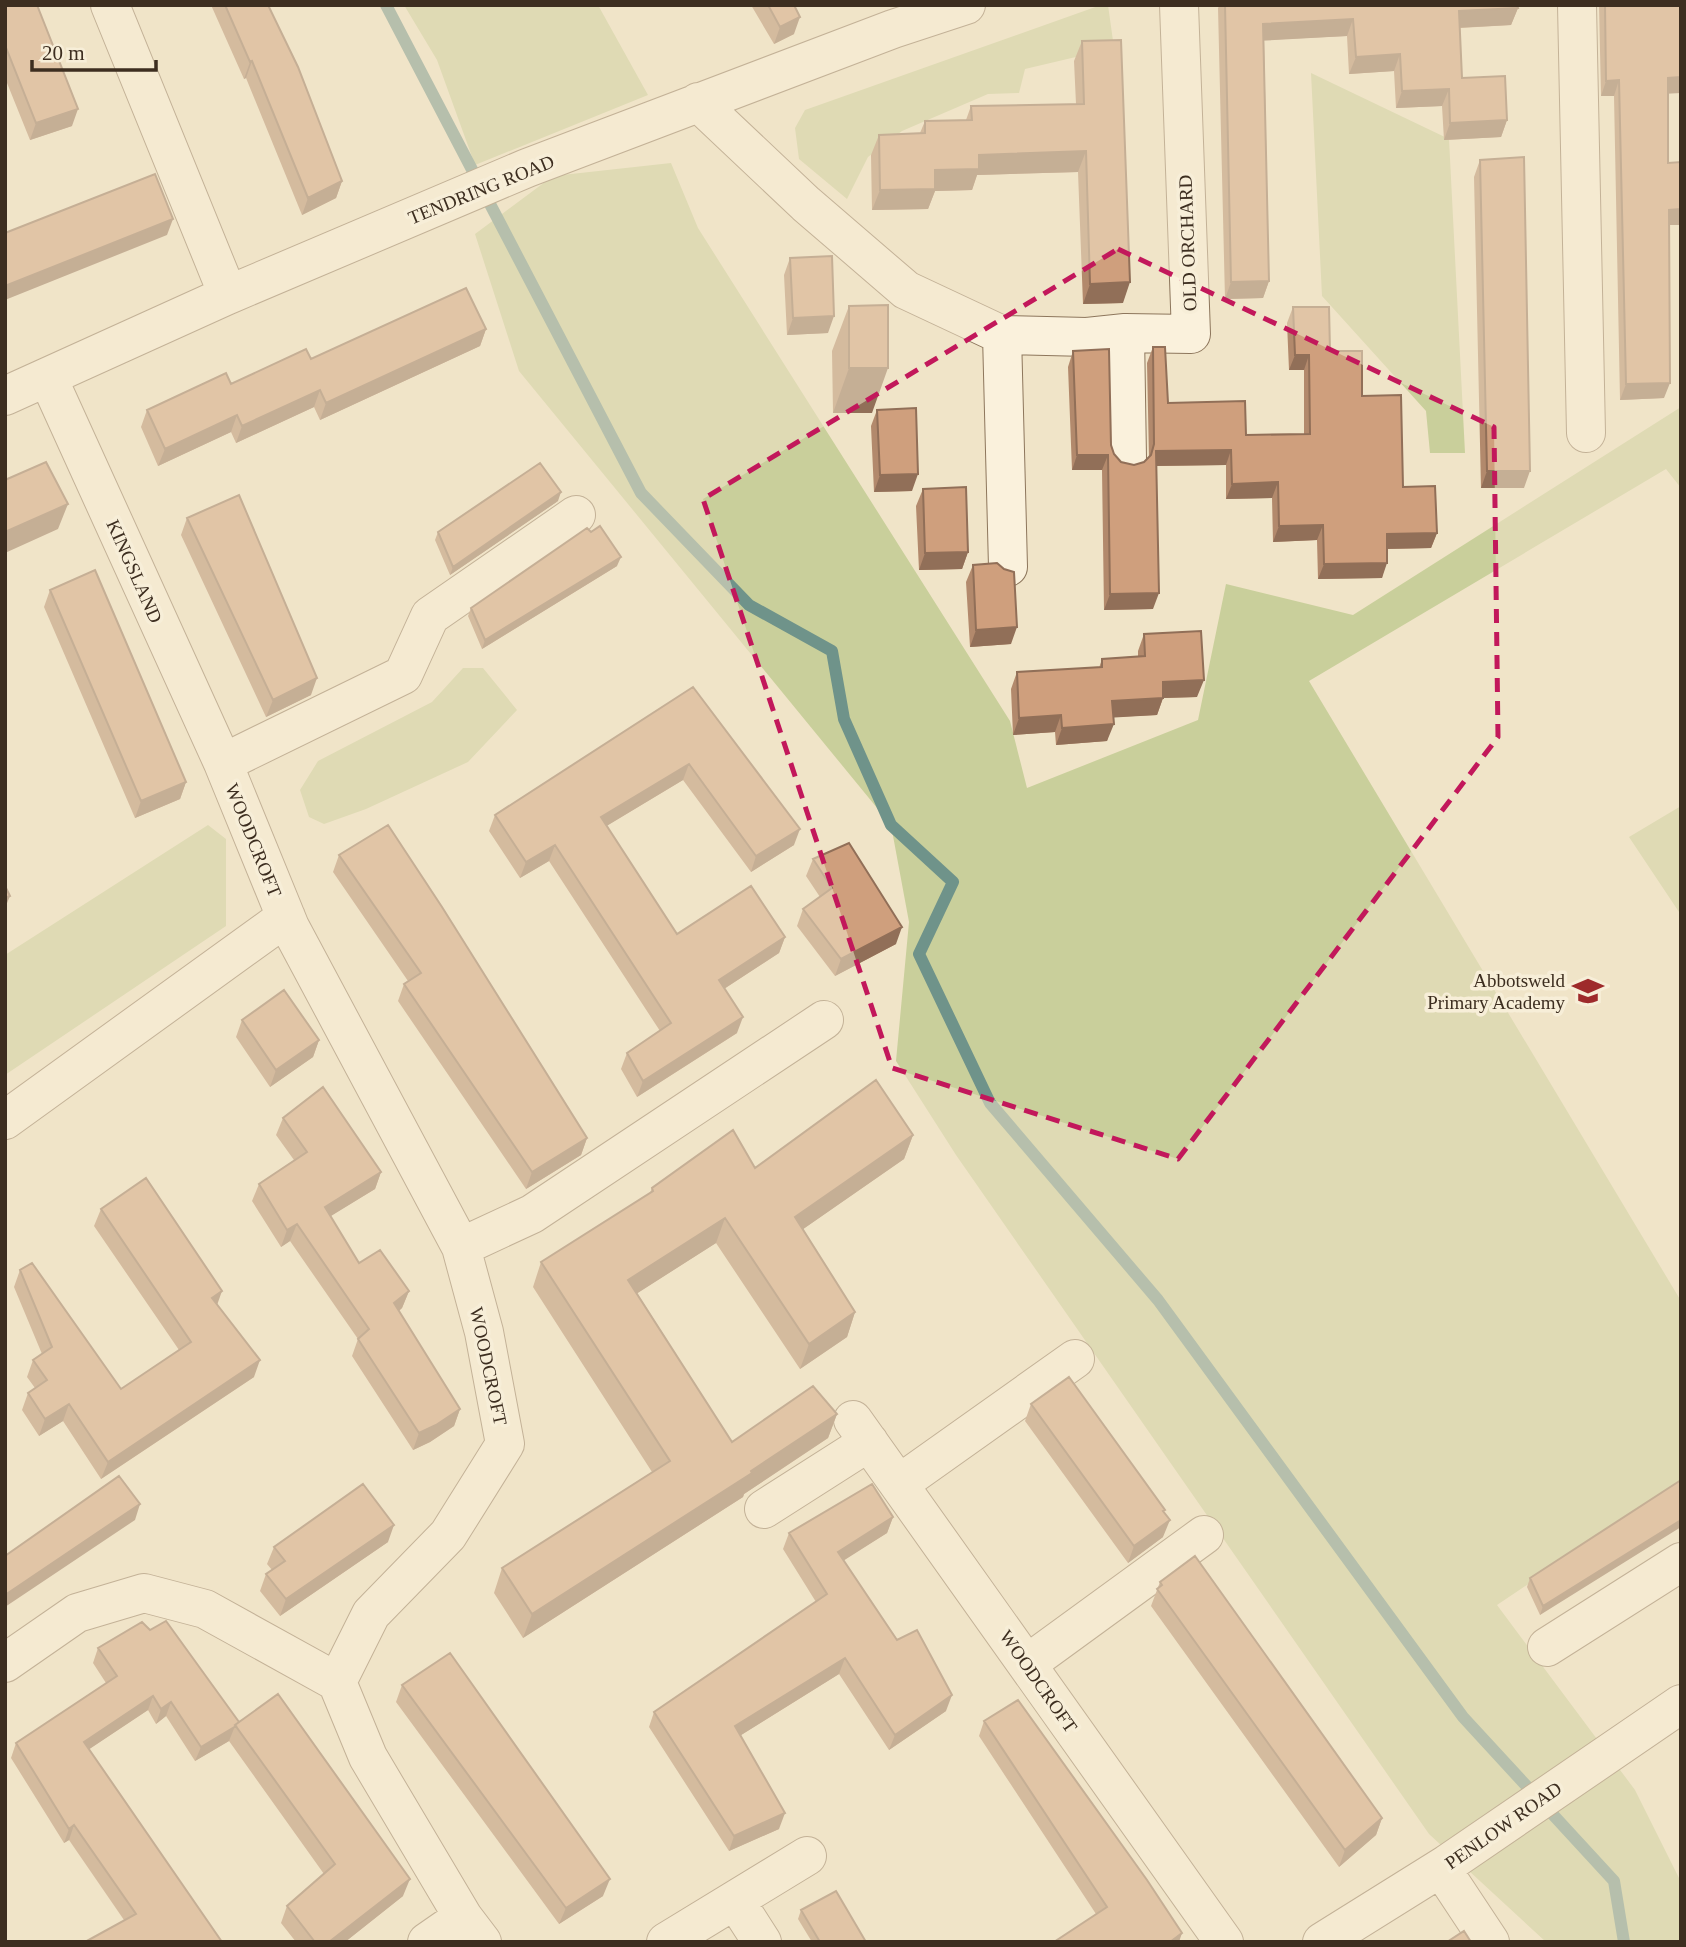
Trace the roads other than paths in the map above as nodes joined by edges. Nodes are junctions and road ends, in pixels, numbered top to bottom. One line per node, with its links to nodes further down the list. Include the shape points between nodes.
1 (110, 5): 7 (street)
2 (966, 5): 5 (street, TENDRING ROAD)
3 (1179, 5): 8 (street, OLD ORCHARD, via 1191,334)
4 (1577, 5): 12 (street)
5 (888, 17): 6 (street, TENDRING ROAD)
6 (698, 102): 7 (street, TENDRING ROAD, via 527,168); 9 (street, OLD ORCHARD, via 906,290)
7 (228, 295): 10 (street, TENDRING ROAD)
8 (1125, 333): 9 (street, OLD ORCHARD); 13 (street)
9 (1002, 335): 15 (street)
10 (48, 378): 11 (street, TENDRING ROAD); 16 (street, KINGSLAND)
11 (5, 396)
12 (1586, 433)
13 (1127, 459)
14 (576, 515): 16 (street, via 430,616 403,674)
15 (1008, 567)
16 (223, 763): 17 (street, WOODCROFT)
17 (285, 917): 19 (street, WOODCROFT); 20 (street, WOODCROFT)
18 (824, 1020): 20 (street, via 532,1214)
19 (5, 1120)
20 (461, 1247): 29 (street, WOODCROFT, via 484,1332 505,1444 448,1535 371,1614)
21 (1075, 1359): 22 (street)
22 (899, 1484): 23 (street, WOODCROFT, via 861,1431); 28 (street, WOODCROFT)
23 (764, 1509)
24 (1204, 1535): 28 (street)
25 (1681, 1562): 26 (street)
26 (1547, 1647)
27 (5, 1663): 29 (street, via 77,1613 144,1593 205,1609)
28 (1027, 1664): 38 (street, WOODCROFT)
29 (337, 1682): 34 (street, via 368,1757)
30 (1681, 1704): 32 (street, PENLOW ROAD)
31 (807, 1856): 33 (street)
32 (1441, 1868): 39 (street, PENLOW ROAD); 40 (street)
33 (735, 1900): 36 (street); 37 (street)
34 (472, 1929): 35 (street)
35 (427, 1942)
36 (666, 1942)
37 (762, 1942)
38 (1224, 1942)
39 (1322, 1942)
40 (1490, 1942)

